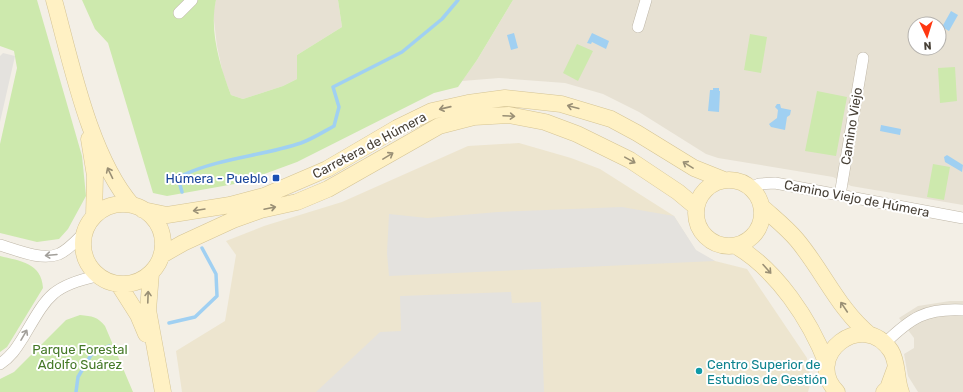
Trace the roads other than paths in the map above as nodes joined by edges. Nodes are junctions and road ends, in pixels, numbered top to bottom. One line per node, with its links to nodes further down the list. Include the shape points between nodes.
1 (54, 0): 7 (street)
2 (192, 0): 4 (street)
3 (646, 0): 5 (street)
4 (179, 12)
5 (638, 27)
6 (862, 58): 10 (street, Camino Viejo)
7 (85, 112): 12 (street, one-way to 7, via 119,191); 14 (street, via 95,176)
8 (724, 180): 9 (street, via 739,181); 12 (street, Carretera de Húmera, one-way to 12, via 694,168 611,119 561,104 505,98 432,111 397,128 327,169 264,196 230,205 167,215); 13 (street, via 714,183 704,191)
9 (751, 188): 10 (street, Camino Viejo de Húmera, via 759,184 775,183); 11 (street)
10 (840, 195): 15 (street, Camino Viejo de Húmera)
11 (762, 206): 18 (street, via 759,228 750,239); 24 (street, one-way to 11, via 847,312 797,240)
12 (138, 207): 14 (street, via 117,205 105,208); 19 (street, via 154,219 161,231)
13 (696, 207): 18 (street, via 697,224 703,234 712,242); 19 (street, Carretera de Húmera, one-way to 13, via 183,243 233,220 261,210 297,202 328,189 439,126 474,117 509,115 545,122 577,134 636,164)
14 (94, 216): 16 (street)
15 (963, 218)
16 (83, 234): 17 (street, one-way to 17, via 66,249 50,256 28,254); 21 (street, via 82,248 86,262)
17 (0, 245)
18 (736, 246): 28 (street, one-way to 28, via 766,267 790,298 821,348)
19 (162, 256): 20 (street)
20 (151, 273): 22 (street, via 137,282); 26 (street, one-way to 20, via 148,310)
21 (97, 276): 22 (street); 27 (street, one-way to 21, via 15,351 44,302 55,291 76,280)
22 (119, 285): 26 (street, via 138,316)
23 (963, 310): 25 (street, via 933,311 914,318)
24 (870, 335): 25 (street); 28 (street, via 856,334 842,339 832,350)
25 (885, 343): 29 (street, via 892,352)
26 (158, 363): 30 (street)
27 (0, 364)
28 (827, 364): 31 (street, via 829,379)
29 (895, 369): 32 (street); 33 (street)
30 (163, 392)
31 (837, 392)
32 (884, 392)
33 (902, 392)

